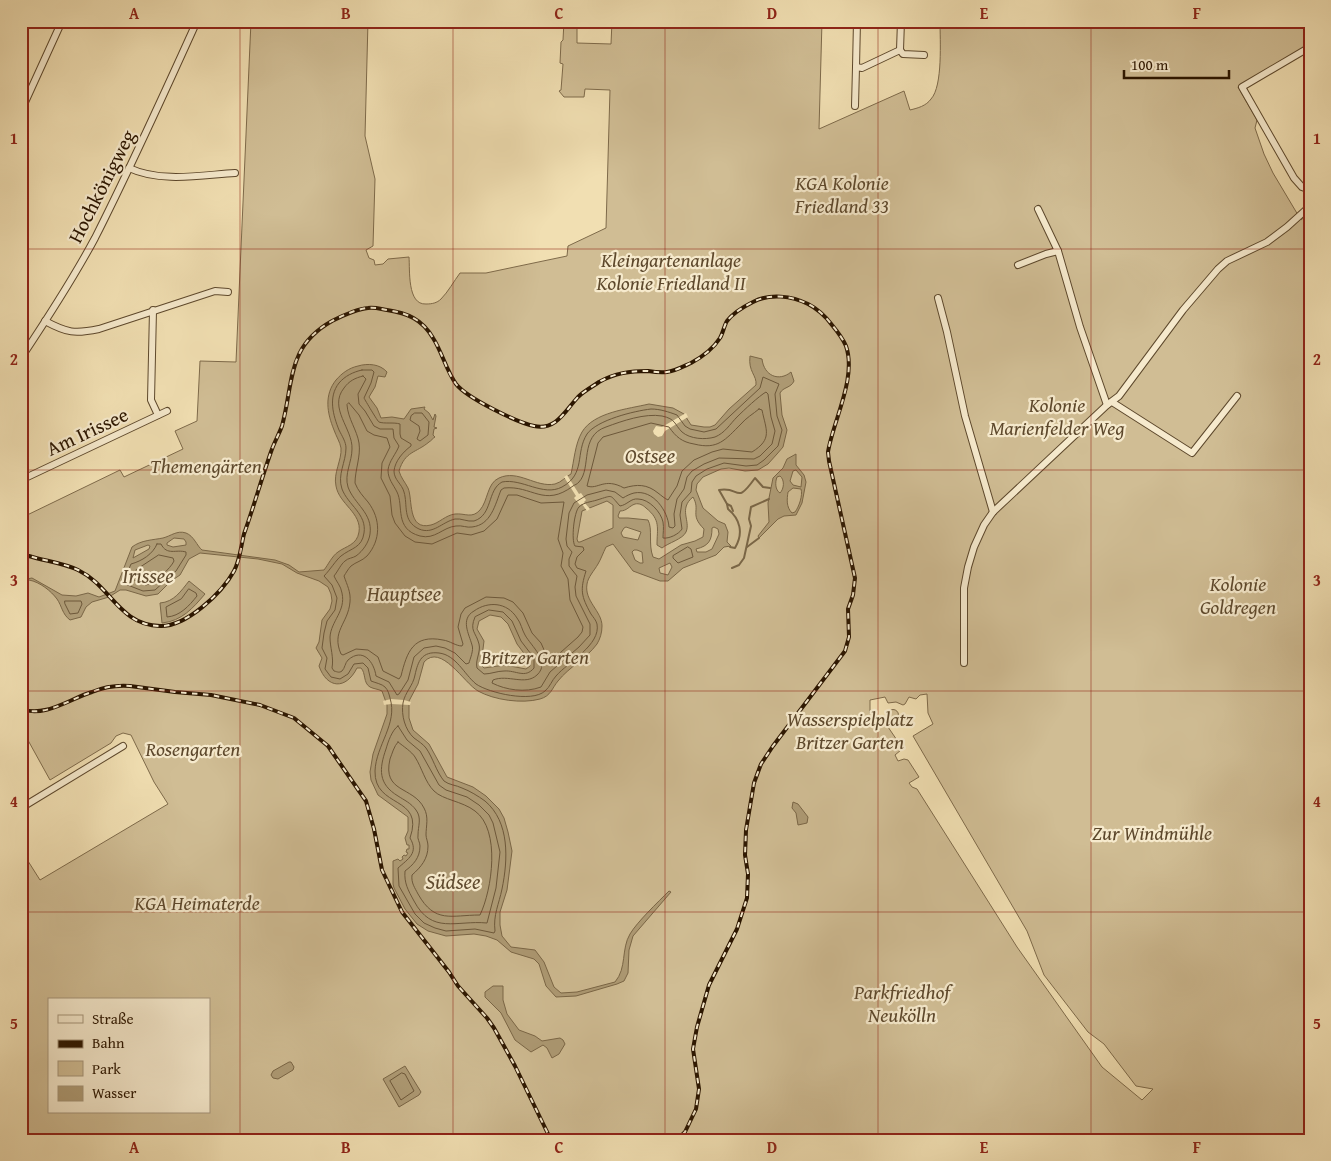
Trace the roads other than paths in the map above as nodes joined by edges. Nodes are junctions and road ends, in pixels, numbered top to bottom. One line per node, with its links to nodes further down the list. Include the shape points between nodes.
1 (62, 21): 10 (street)
2 (197, 21): 11 (street, Hochkönigweg)
3 (857, 21): 8 (street)
4 (900, 21): 6 (street)
5 (1310, 47): 13 (street, via 1242,88 1294,178)
6 (900, 50): 7 (street, via 903,54); 8 (street, via 862,68)
7 (924, 55)
8 (856, 67): 9 (street)
9 (855, 106)
10 (21, 110)
11 (130, 168): 12 (street, via 165,176); 21 (street, Hochkönigweg, via 95,238)
12 (235, 173)
13 (1310, 190)
14 (1310, 201): 24 (street, via 1308,208 1267,242 1227,261 1218,269 1131,381)
15 (1038, 209): 16 (street)
16 (1058, 251): 17 (street); 24 (street, via 1080,328)
17 (1018, 265)
18 (228, 292): 20 (street, via 215,291)
19 (938, 298): 28 (street, via 965,417)
20 (153, 310): 21 (street, via 81,333 63,331); 26 (street, via 151,400)
21 (45, 322): 22 (street, Hochkönigweg)
22 (21, 358)
23 (1237, 396): 24 (street, via 1192,453)
24 (1109, 403): 28 (street)
25 (167, 411): 26 (street, Am Irissee)
26 (158, 415): 27 (street, Am Irissee)
27 (21, 480)
28 (993, 512): 29 (street, via 974,547 968,567 964,588)
29 (964, 664)
30 (123, 746): 31 (street)
31 (21, 808)

